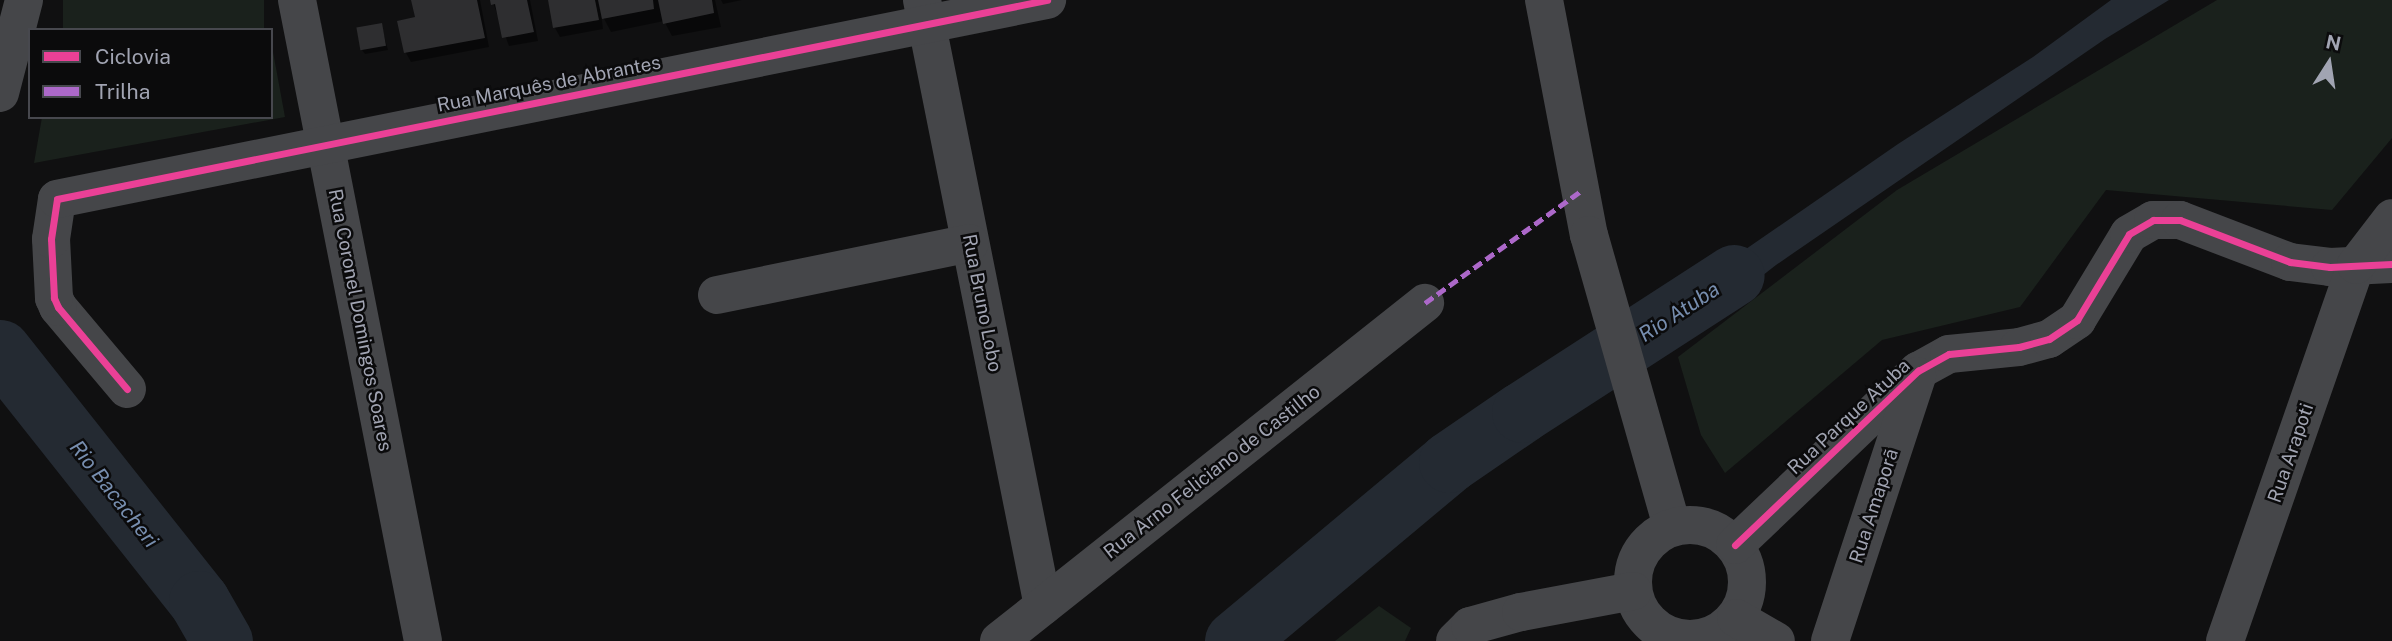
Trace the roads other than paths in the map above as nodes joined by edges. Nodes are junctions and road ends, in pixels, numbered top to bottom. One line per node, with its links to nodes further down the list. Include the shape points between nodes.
1 (24, 0): 6 (street)
2 (297, 0): 7 (street, Rua Coronel Domingos Soares)
3 (1047, 0): 5 (street, Rua Marquês de Abrantes)
4 (1544, 0): 15 (street, via 1589,234)
5 (924, 12): 7 (street, Rua Marquês de Abrantes); 9 (street, Rua Bruno Lobo)
6 (0, 93)
7 (326, 145): 14 (street, Rua Marquês de Abrantes, via 57,199 51,239 54,298); 20 (street, Rua Coronel Domingos Soares)
8 (2392, 218): 10 (street)
9 (970, 243): 11 (street); 18 (street, Rua Bruno Lobo)
10 (2374, 265): 13 (street, Rua Parque Atuba, via 2330,267 2290,262 2180,220 2153,220 2129,234 2077,320 2049,339 1949,354); 25 (street, Rua Arapoti)
11 (717, 295)
12 (1425, 303): 18 (street, Rua Arno Feliciano de Castilho)
13 (1918, 371): 16 (street, Rua Parque Atuba); 24 (street, Rua Amaporã)
14 (127, 389)
15 (1672, 527): 16 (street, via 1706,526); 17 (street, via 1645,546 1633,575)
16 (1735, 545): 19 (street, via 1745,562 1748,581)
17 (1633, 591): 19 (street, via 1651,624 1685,639 1705,638); 22 (street, via 1470,626)
18 (1043, 606): 21 (street, Rua Arno Feliciano de Castilho)
19 (1736, 618): 23 (street)
20 (423, 641)
21 (999, 641)
22 (1455, 641)
23 (1776, 641)
24 (1830, 641)
25 (2225, 641)

